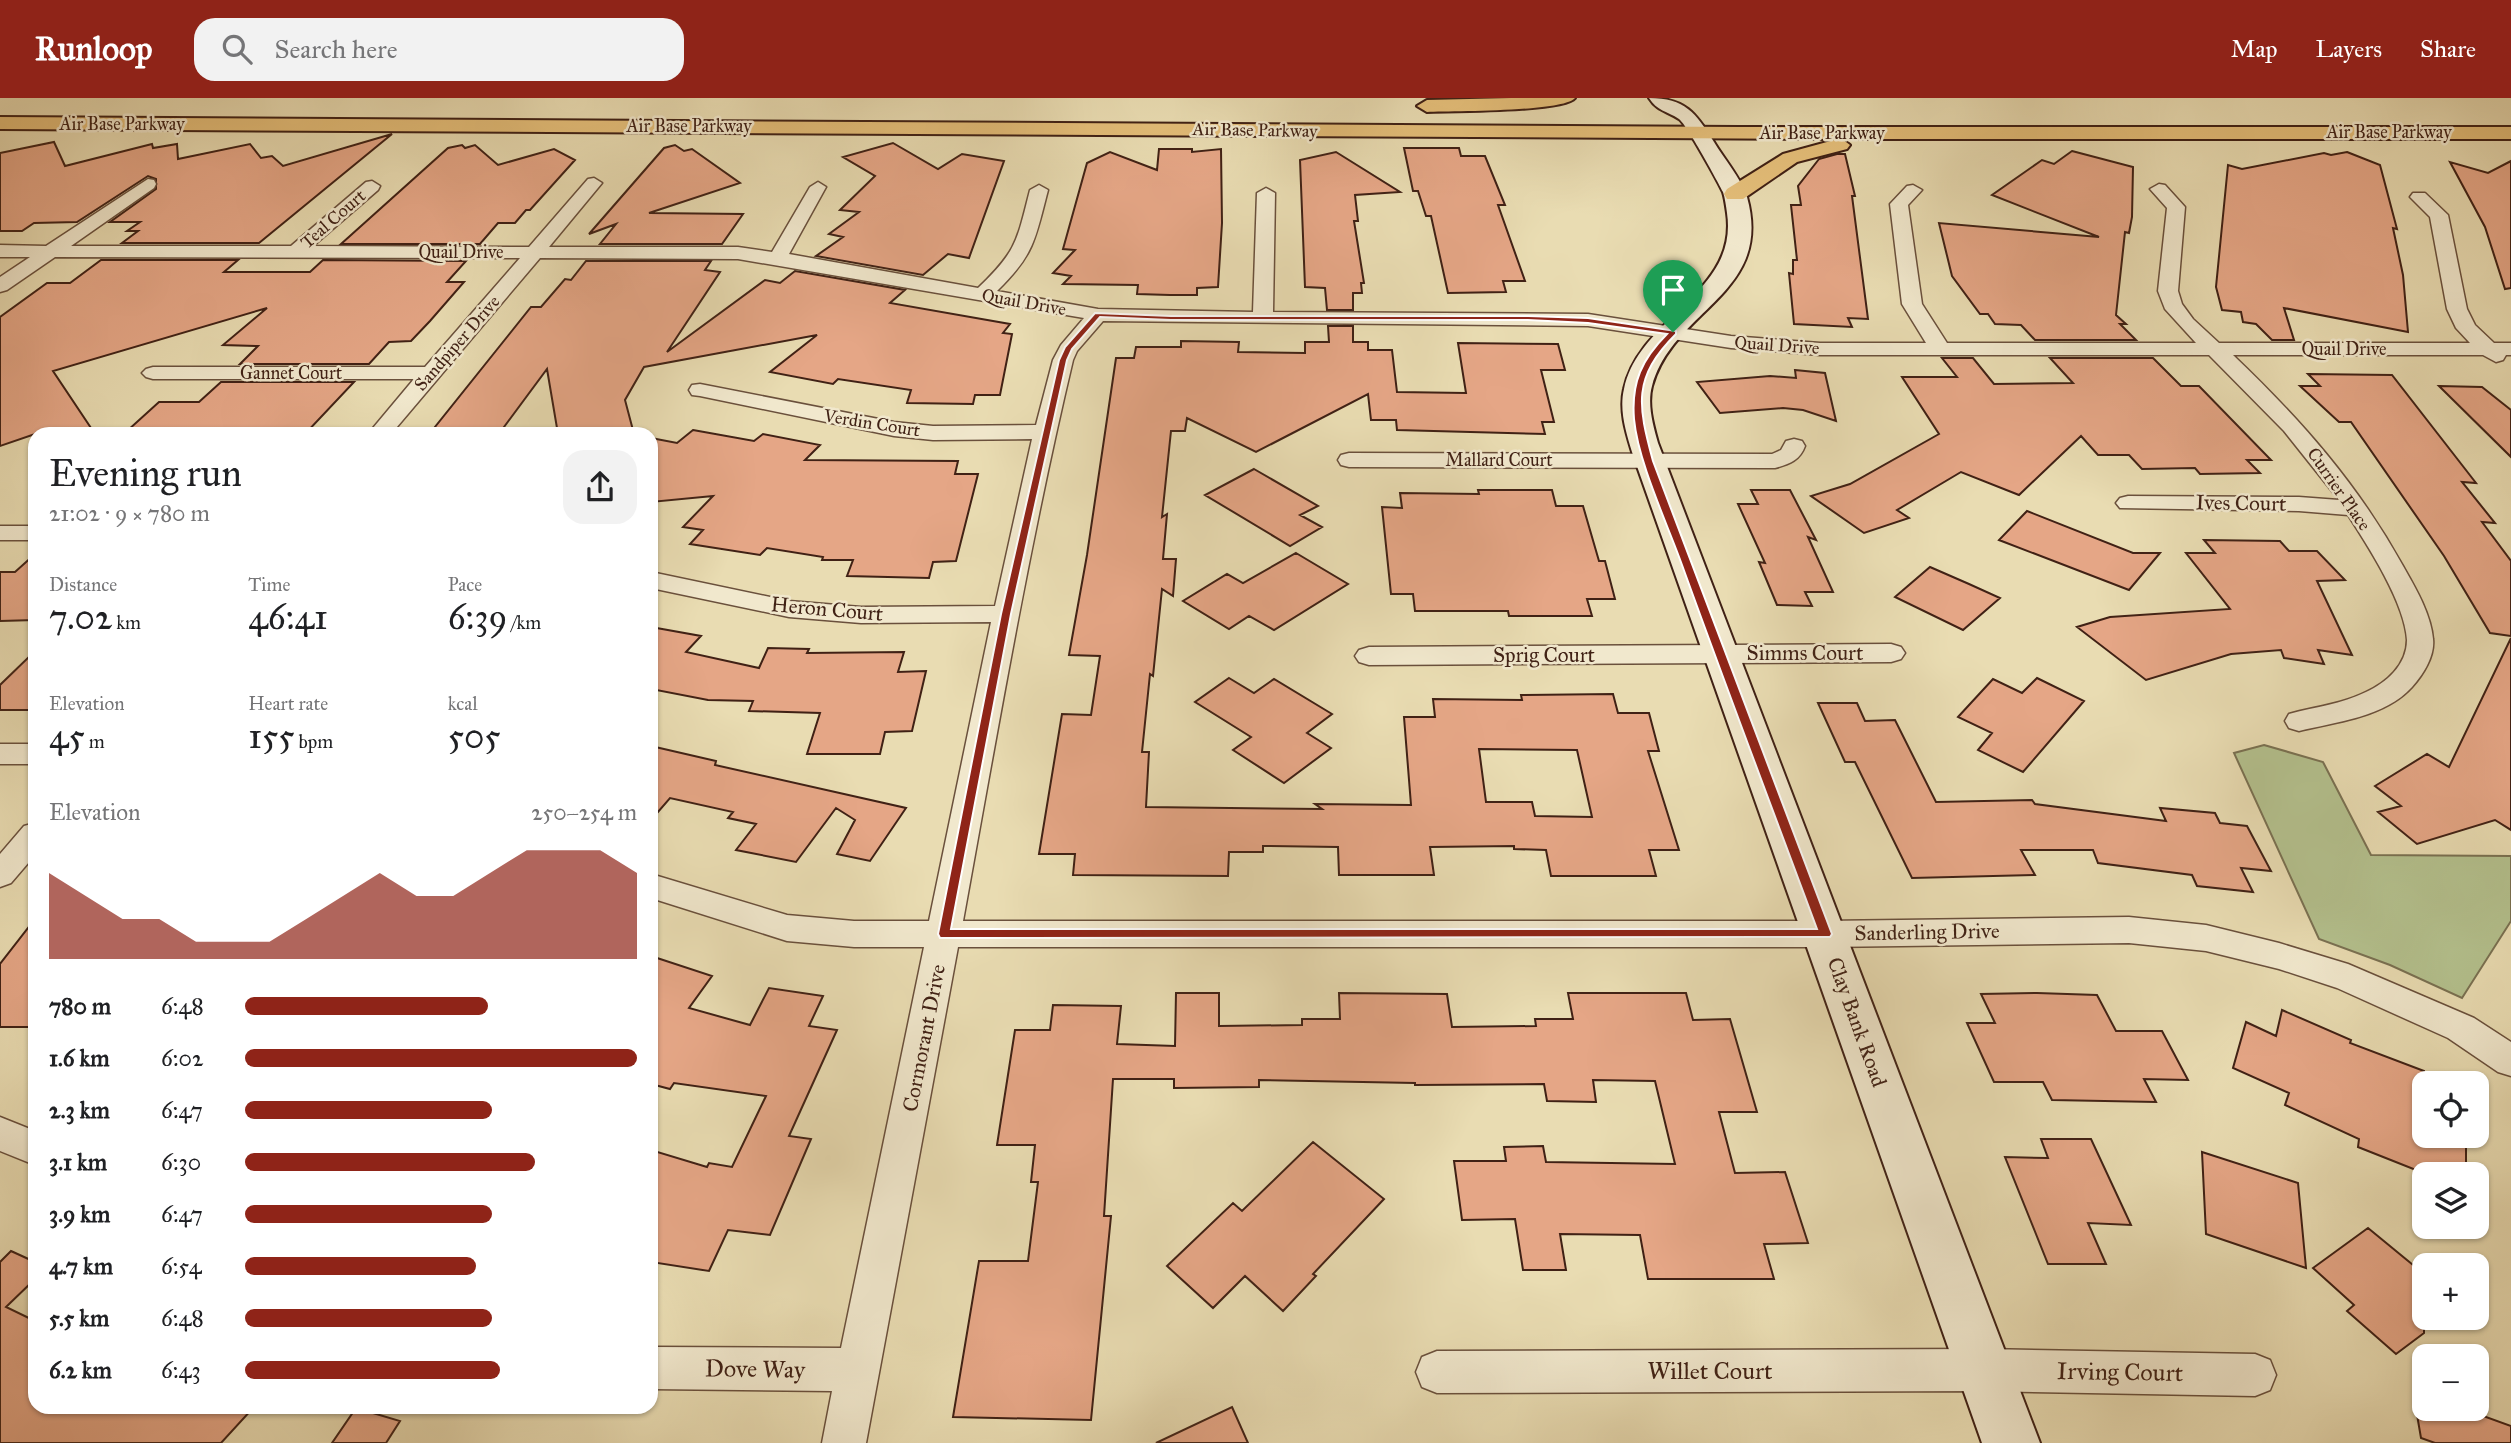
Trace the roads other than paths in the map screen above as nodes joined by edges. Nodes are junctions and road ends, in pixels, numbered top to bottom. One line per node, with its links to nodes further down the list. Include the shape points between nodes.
1 (1565, 98): 3 (main road)
2 (1660, 98): 7 (street, Clay Bank Road, via 1663,104)
3 (1414, 107)
4 (0, 110): 6 (main road, Air Base Parkway)
5 (1322, 111): 6 (main road)
6 (1260, 114): 7 (main road, Air Base Parkway)
7 (1692, 116): 8 (main road, Air Base Parkway); 9 (main road, Air Base Parkway); 10 (main road, Air Base Parkway); 20 (street, Clay Bank Road)
8 (2511, 119)
9 (0, 123)
10 (1941, 132): 11 (main road, Air Base Parkway); 20 (main road, via 1801,154)
11 (2511, 133)
12 (148, 184): 23 (street)
13 (594, 184): 25 (street, Sandpiper Drive)
14 (372, 186): 24 (street, Teal Court)
15 (818, 187): 26 (street)
16 (2159, 189): 33 (street, Currier Place, via 2176,207 2168,291 2172,305)
17 (1913, 190): 32 (street, via 1899,204 1912,304)
18 (1039, 191): 28 (street, via 1024,247)
19 (1266, 193): 30 (street)
20 (1735, 194): 31 (street, Clay Bank Road, via 1741,224 1739,253 1721,281)
21 (2419, 197): 34 (street, via 2439,215 2457,309 2466,328)
22 (0, 251): 23 (street, Quail Drive)
23 (51, 251): 24 (street, Quail Drive); 27 (street)
24 (295, 252): 25 (street, Quail Drive)
25 (535, 252): 26 (street, Quail Drive, via 701,252); 38 (street, Sandpiper Drive)
26 (778, 258): 28 (street, Quail Drive)
27 (0, 286)
28 (982, 295): 29 (street, Quail Drive)
29 (1098, 315): 30 (street, Quail Drive); 41 (street, Cormorant Drive, via 1063,360)
30 (1263, 317): 31 (street, Quail Drive, via 1576,320)
31 (1673, 332): 32 (street, Quail Drive, via 1780,347); 44 (street, Clay Bank Road, via 1652,354 1638,387 1638,421)
32 (1941, 349): 33 (street, Quail Drive)
33 (2214, 349): 34 (street, Quail Drive); 46 (street, Currier Place, via 2309,445)
34 (2486, 349): 35 (street, Quail Drive); 36 (street)
35 (2511, 349)
36 (2511, 368)
37 (153, 373): 38 (street, Gannet Court)
38 (430, 373): 40 (street, Sandpiper Drive)
39 (700, 390): 41 (street, Verdin Court, via 894,429)
40 (385, 427)
41 (1045, 432): 50 (street, Cormorant Drive)
42 (1794, 446): 44 (street, Mallard Court, via 1791,454 1775,461)
43 (1349, 460): 44 (street, Mallard Court)
44 (1649, 461): 51 (street, Clay Bank Road)
45 (2127, 503): 46 (street, Ives Court, via 2286,503)
46 (2354, 508): 54 (street, Currier Place, via 2412,607 2421,641 2410,670 2381,699)
47 (0, 533): 48 (street)
48 (28, 533)
49 (658, 581): 50 (street, Heron Court, via 789,609 861,615)
50 (1006, 614): 60 (street, Cormorant Drive)
51 (1719, 653): 52 (street, Simms Court); 53 (street, Sprig Court); 61 (street, Clay Bank Road)
52 (1891, 653)
53 (1369, 656)
54 (2299, 721)
55 (0, 754): 56 (street)
56 (28, 754)
57 (28, 842): 58 (street)
58 (0, 875)
59 (658, 888): 60 (street, Sanderling Drive, via 787,928)
60 (944, 934): 61 (street, Sanderling Drive); 66 (street, Cormorant Drive)
61 (1825, 934): 62 (street, Sanderling Drive, via 2129,930 2206,938 2348,978 2461,1028); 67 (street, Clay Bank Road)
62 (2511, 1061)
63 (0, 1134): 64 (street)
64 (28, 1145)
65 (658, 1368): 66 (street, Dove Way)
66 (860, 1370): 70 (street, Cormorant Drive)
67 (1984, 1370): 68 (street, Willet Court); 69 (street, Irving Court); 71 (street, Clay Bank Road)
68 (1437, 1372)
69 (2255, 1376)
70 (844, 1443)
71 (2011, 1443)

